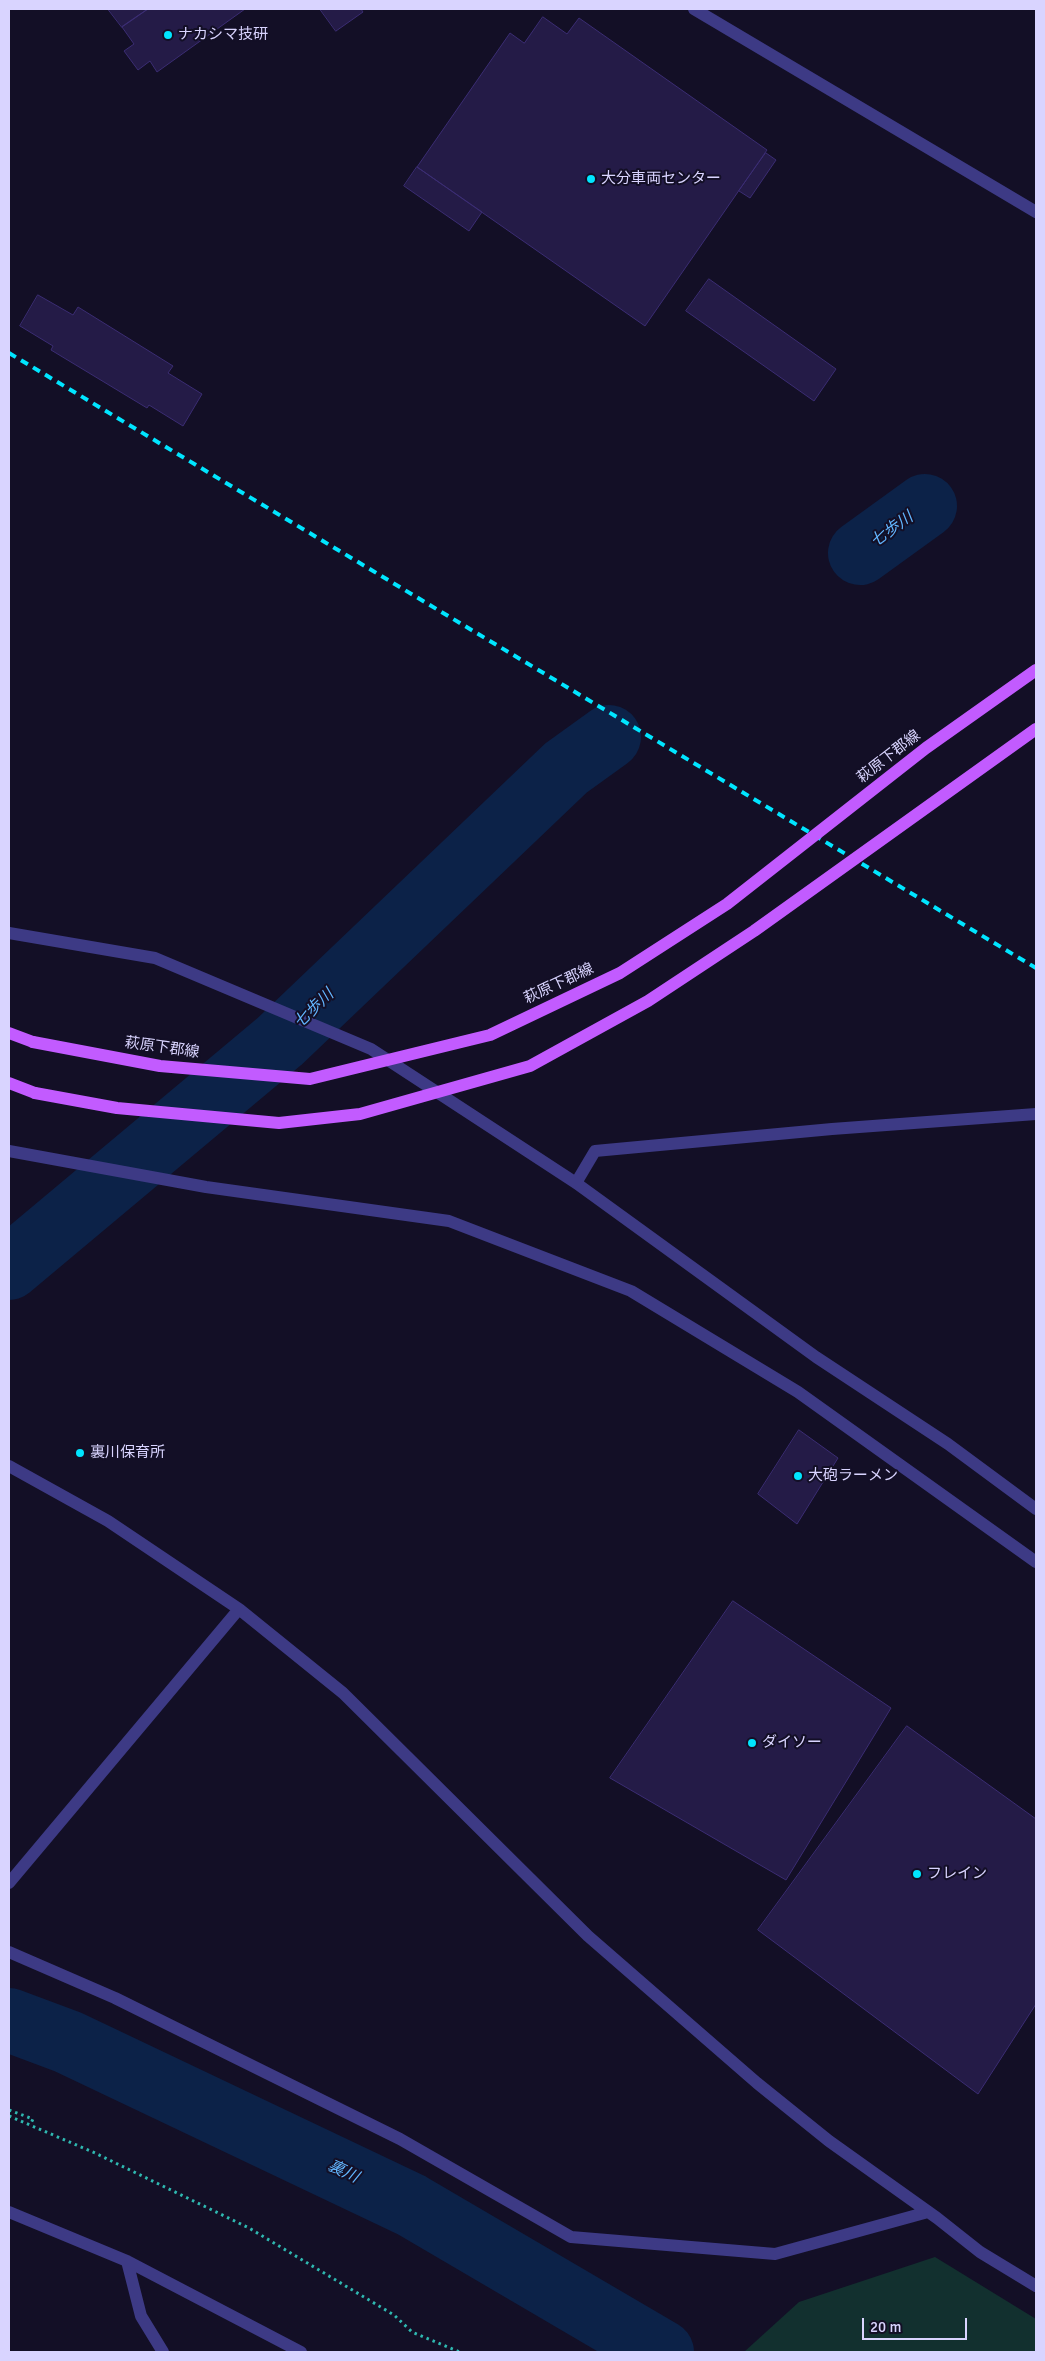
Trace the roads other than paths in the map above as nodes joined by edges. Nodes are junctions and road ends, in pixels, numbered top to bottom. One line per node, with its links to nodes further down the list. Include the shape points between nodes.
1 (694, 9): 2 (street)
2 (1036, 212)
3 (1036, 670): 6 (main road, 萩原下郡線, bridge, via 926,748 728,904 620,973 490,1035 310,1079 160,1066 33,1042)
4 (1036, 729): 7 (main road, bridge, via 754,931 648,1001 530,1066 360,1114 279,1123 117,1108 35,1093)
5 (9, 933): 10 (street, via 155,958 371,1049)
6 (9, 1033)
7 (9, 1083)
8 (1036, 1114): 10 (street, via 595,1151)
9 (9, 1152): 13 (street, via 206,1187 449,1221 631,1292 798,1392)
10 (576, 1183): 12 (street, via 816,1357 948,1444)
11 (9, 1466): 14 (street, via 108,1521)
12 (1036, 1510)
13 (1036, 1562)
14 (239, 1609): 15 (street); 18 (street, via 343,1693 603,1949 757,2083 829,2141)
15 (9, 1883)
16 (9, 1952): 18 (street, via 115,1998 400,2139 572,2237 775,2254)
17 (9, 2212): 19 (street)
18 (928, 2212): 20 (street, via 980,2252)
19 (127, 2261): 21 (street, via 141,2316); 22 (street)
20 (1036, 2286)
21 (163, 2352)
22 (301, 2352)

